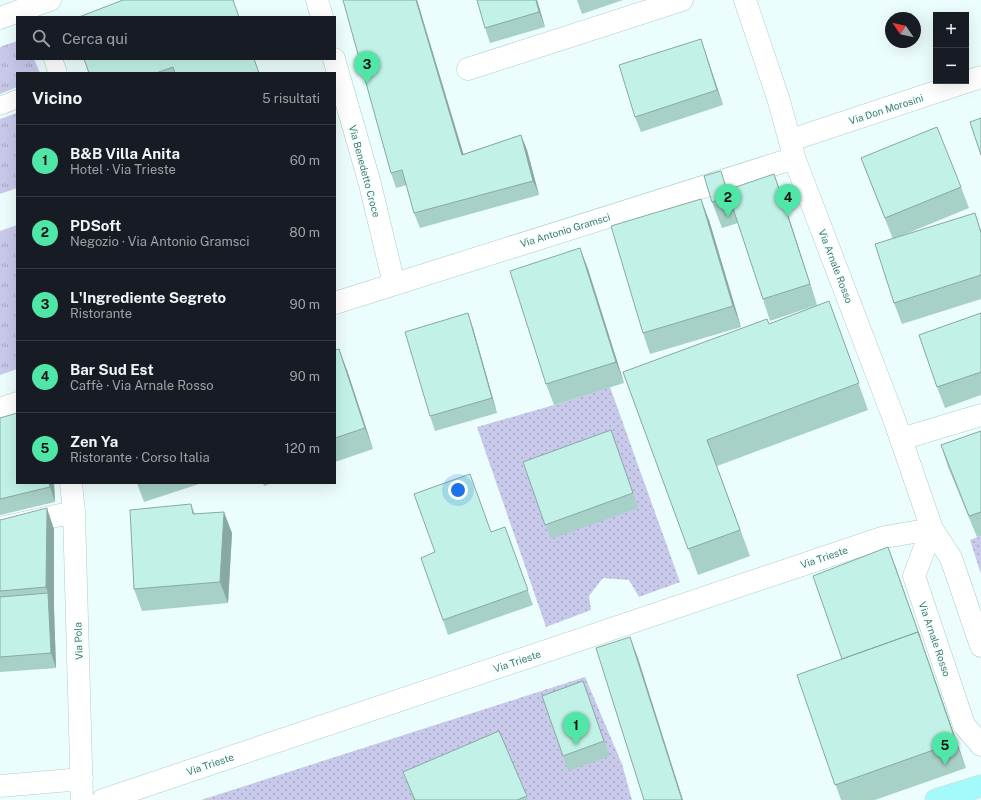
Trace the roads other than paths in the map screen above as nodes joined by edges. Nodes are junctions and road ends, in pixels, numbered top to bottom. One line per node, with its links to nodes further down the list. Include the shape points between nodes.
1 (317, 0): 5 (street)
2 (682, 0): 9 (street)
3 (745, 0): 14 (street, Via Arnale Rosso)
4 (40, 8): 6 (street)
5 (322, 16)
6 (0, 18)
7 (53, 60): 10 (lane)
8 (334, 60): 15 (street, Via Benedetto Croce, via 370,184)
9 (468, 69)
10 (56, 72)
11 (981, 77): 14 (street, Via Don Morosini)
12 (16, 99): 13 (lane)
13 (0, 106)
14 (793, 150): 15 (street, Via Antonio Gramsci, via 782,162); 20 (street, Via Arnale Rosso)
15 (394, 284): 16 (street, Via Antonio Gramsci)
16 (336, 302)
17 (16, 403): 18 (street)
18 (0, 409)
19 (981, 415): 20 (street)
20 (901, 439): 24 (street, Via Arnale Rosso)
21 (71, 484): 22 (street, Via Pola)
22 (74, 512): 23 (street); 29 (street, Via Pola)
23 (0, 528)
24 (932, 529): 25 (street, Via Arnale Rosso, via 951,558); 26 (street, Via Arnale Rosso, via 914,576 964,725); 30 (street, Via Trieste, via 885,537)
25 (981, 646)
26 (981, 745)
27 (0, 786): 29 (street)
28 (981, 786): 31 (main road)
29 (82, 790)
30 (104, 800)
31 (936, 800)

